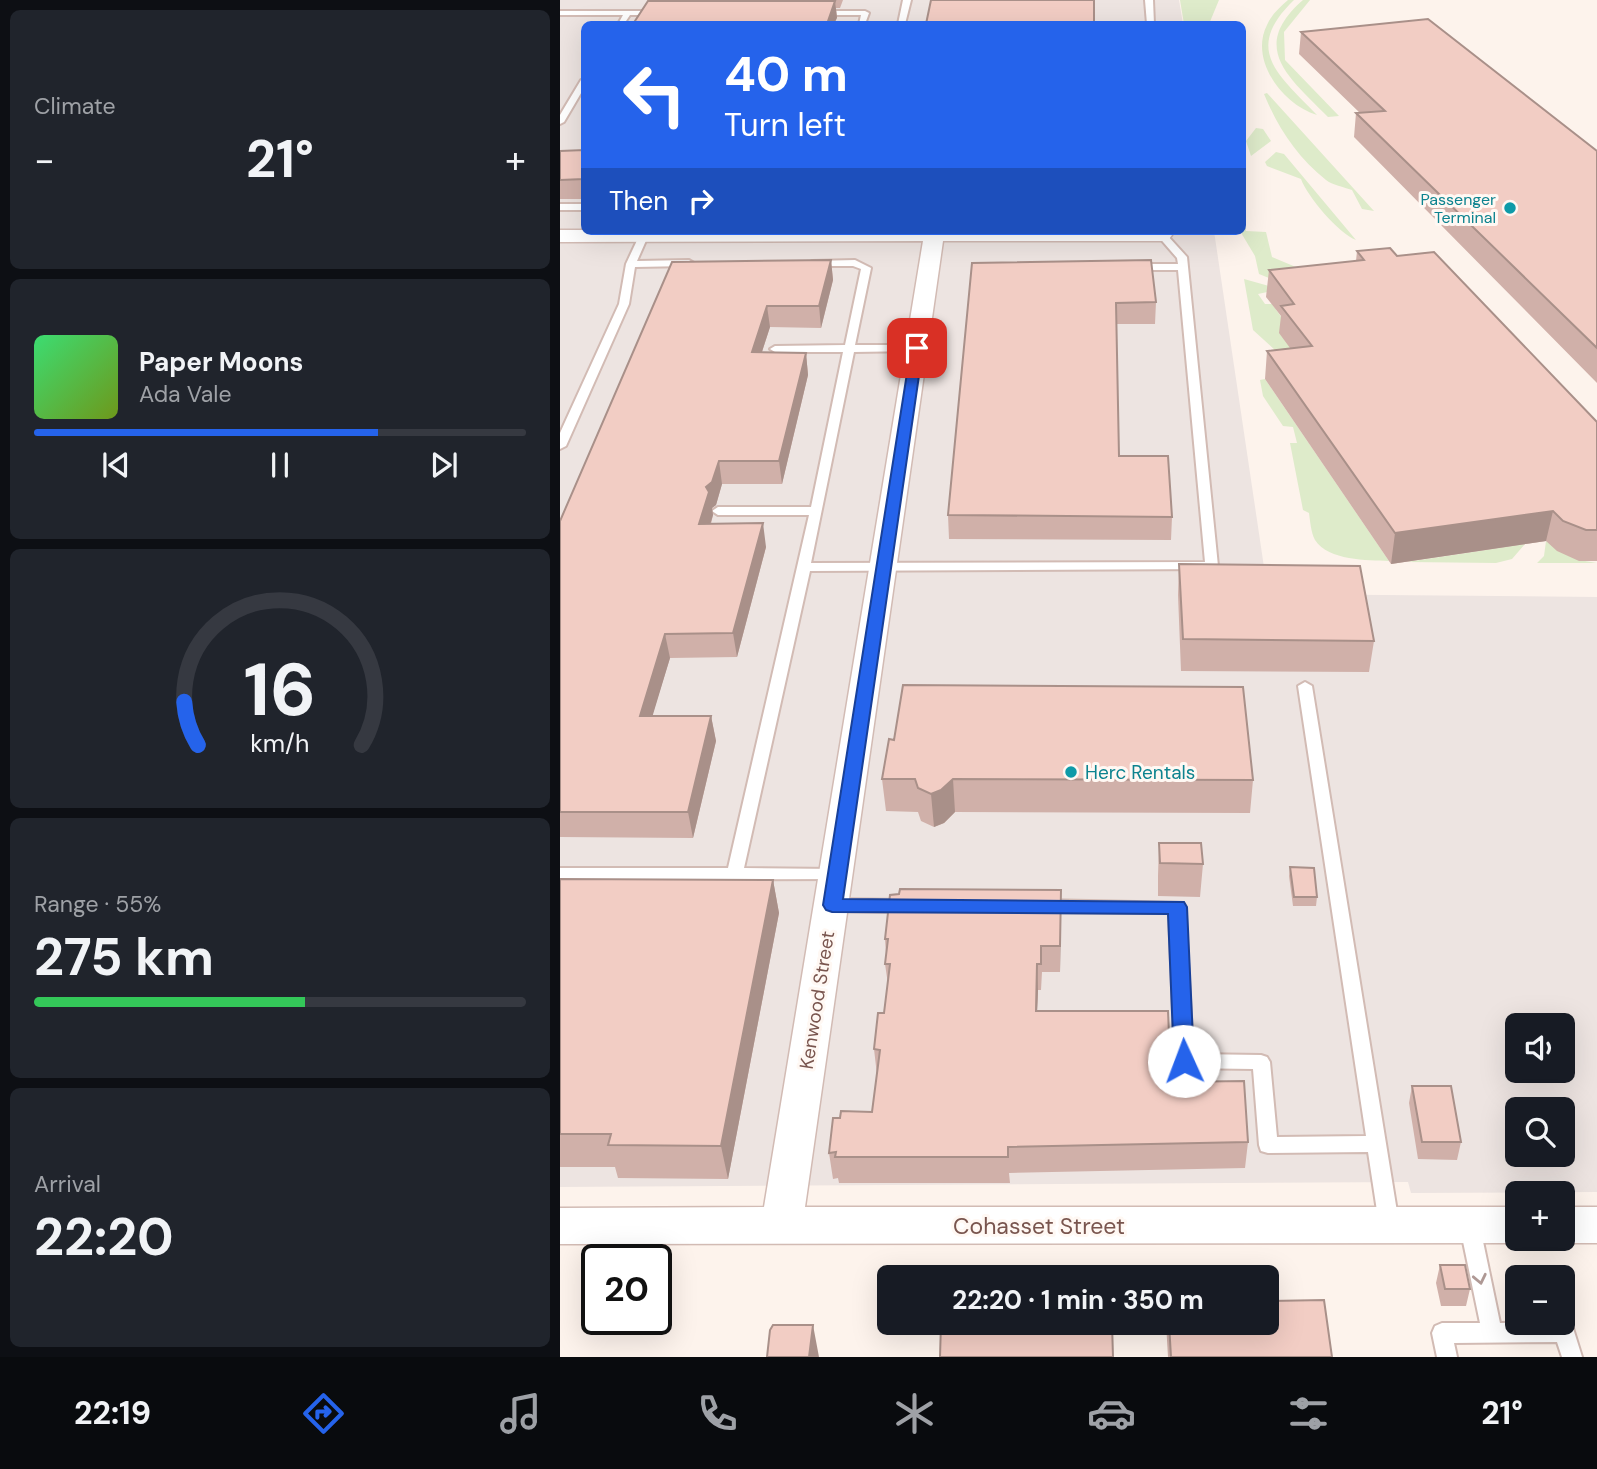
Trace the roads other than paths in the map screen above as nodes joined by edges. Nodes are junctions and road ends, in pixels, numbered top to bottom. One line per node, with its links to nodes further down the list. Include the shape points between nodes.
1 (906, 0): 9 (lane)
2 (1149, 0): 10 (lane)
3 (560, 13): 4 (lane)
4 (628, 13): 5 (lane); 7 (lane)
5 (664, 13)
6 (807, 13): 8 (lane, via 867,10)
7 (623, 21)
8 (863, 21)
9 (902, 21)
10 (1151, 21)
11 (581, 87): 12 (lane)
12 (560, 122)
13 (560, 207): 14 (lane)
14 (581, 207)
15 (702, 235): 19 (street)
16 (934, 235): 26 (street, Kenwood Street)
17 (1165, 235): 24 (lane, via 1182,257)
18 (560, 236): 19 (street)
19 (643, 236): 22 (lane)
20 (701, 263): 22 (lane)
21 (799, 263): 25 (lane, via 855,263 866,268)
22 (631, 264): 28 (lane, via 624,304)
23 (1117, 267): 24 (lane)
24 (1183, 267): 32 (lane, via 1212,566)
25 (849, 348): 26 (lane); 27 (lane); 30 (lane)
26 (917, 348): 32 (street, Kenwood Street)
27 (775, 349)
28 (560, 446)
29 (718, 511): 30 (lane)
30 (817, 511): 31 (lane)
31 (804, 567): 32 (lane); 35 (lane)
32 (883, 567): 36 (street, Kenwood Street)
33 (1305, 686): 40 (lane)
34 (560, 874): 35 (lane)
35 (736, 874): 36 (lane)
36 (837, 875): 37 (street, Kenwood Street)
37 (832, 905): 38 (lane); 46 (street, Kenwood Street)
38 (929, 906)
39 (1025, 906): 40 (lane, via 1177,907 1184,1061 1261,1062 1268,1145)
40 (1377, 1144): 47 (lane)
41 (1469, 1225): 42 (street, Cohasset Street); 47 (street, Cohasset Street); 48 (lane, one-way to 48)
42 (1505, 1225)
43 (1575, 1225): 44 (street)
44 (1597, 1225)
45 (560, 1226): 46 (street, Cohasset Street)
46 (782, 1226): 47 (street, Cohasset Street)
47 (1389, 1226)
48 (1492, 1333): 49 (lane, via 1442,1333); 50 (lane, via 1565,1332)
49 (1447, 1357)
50 (1572, 1357)

